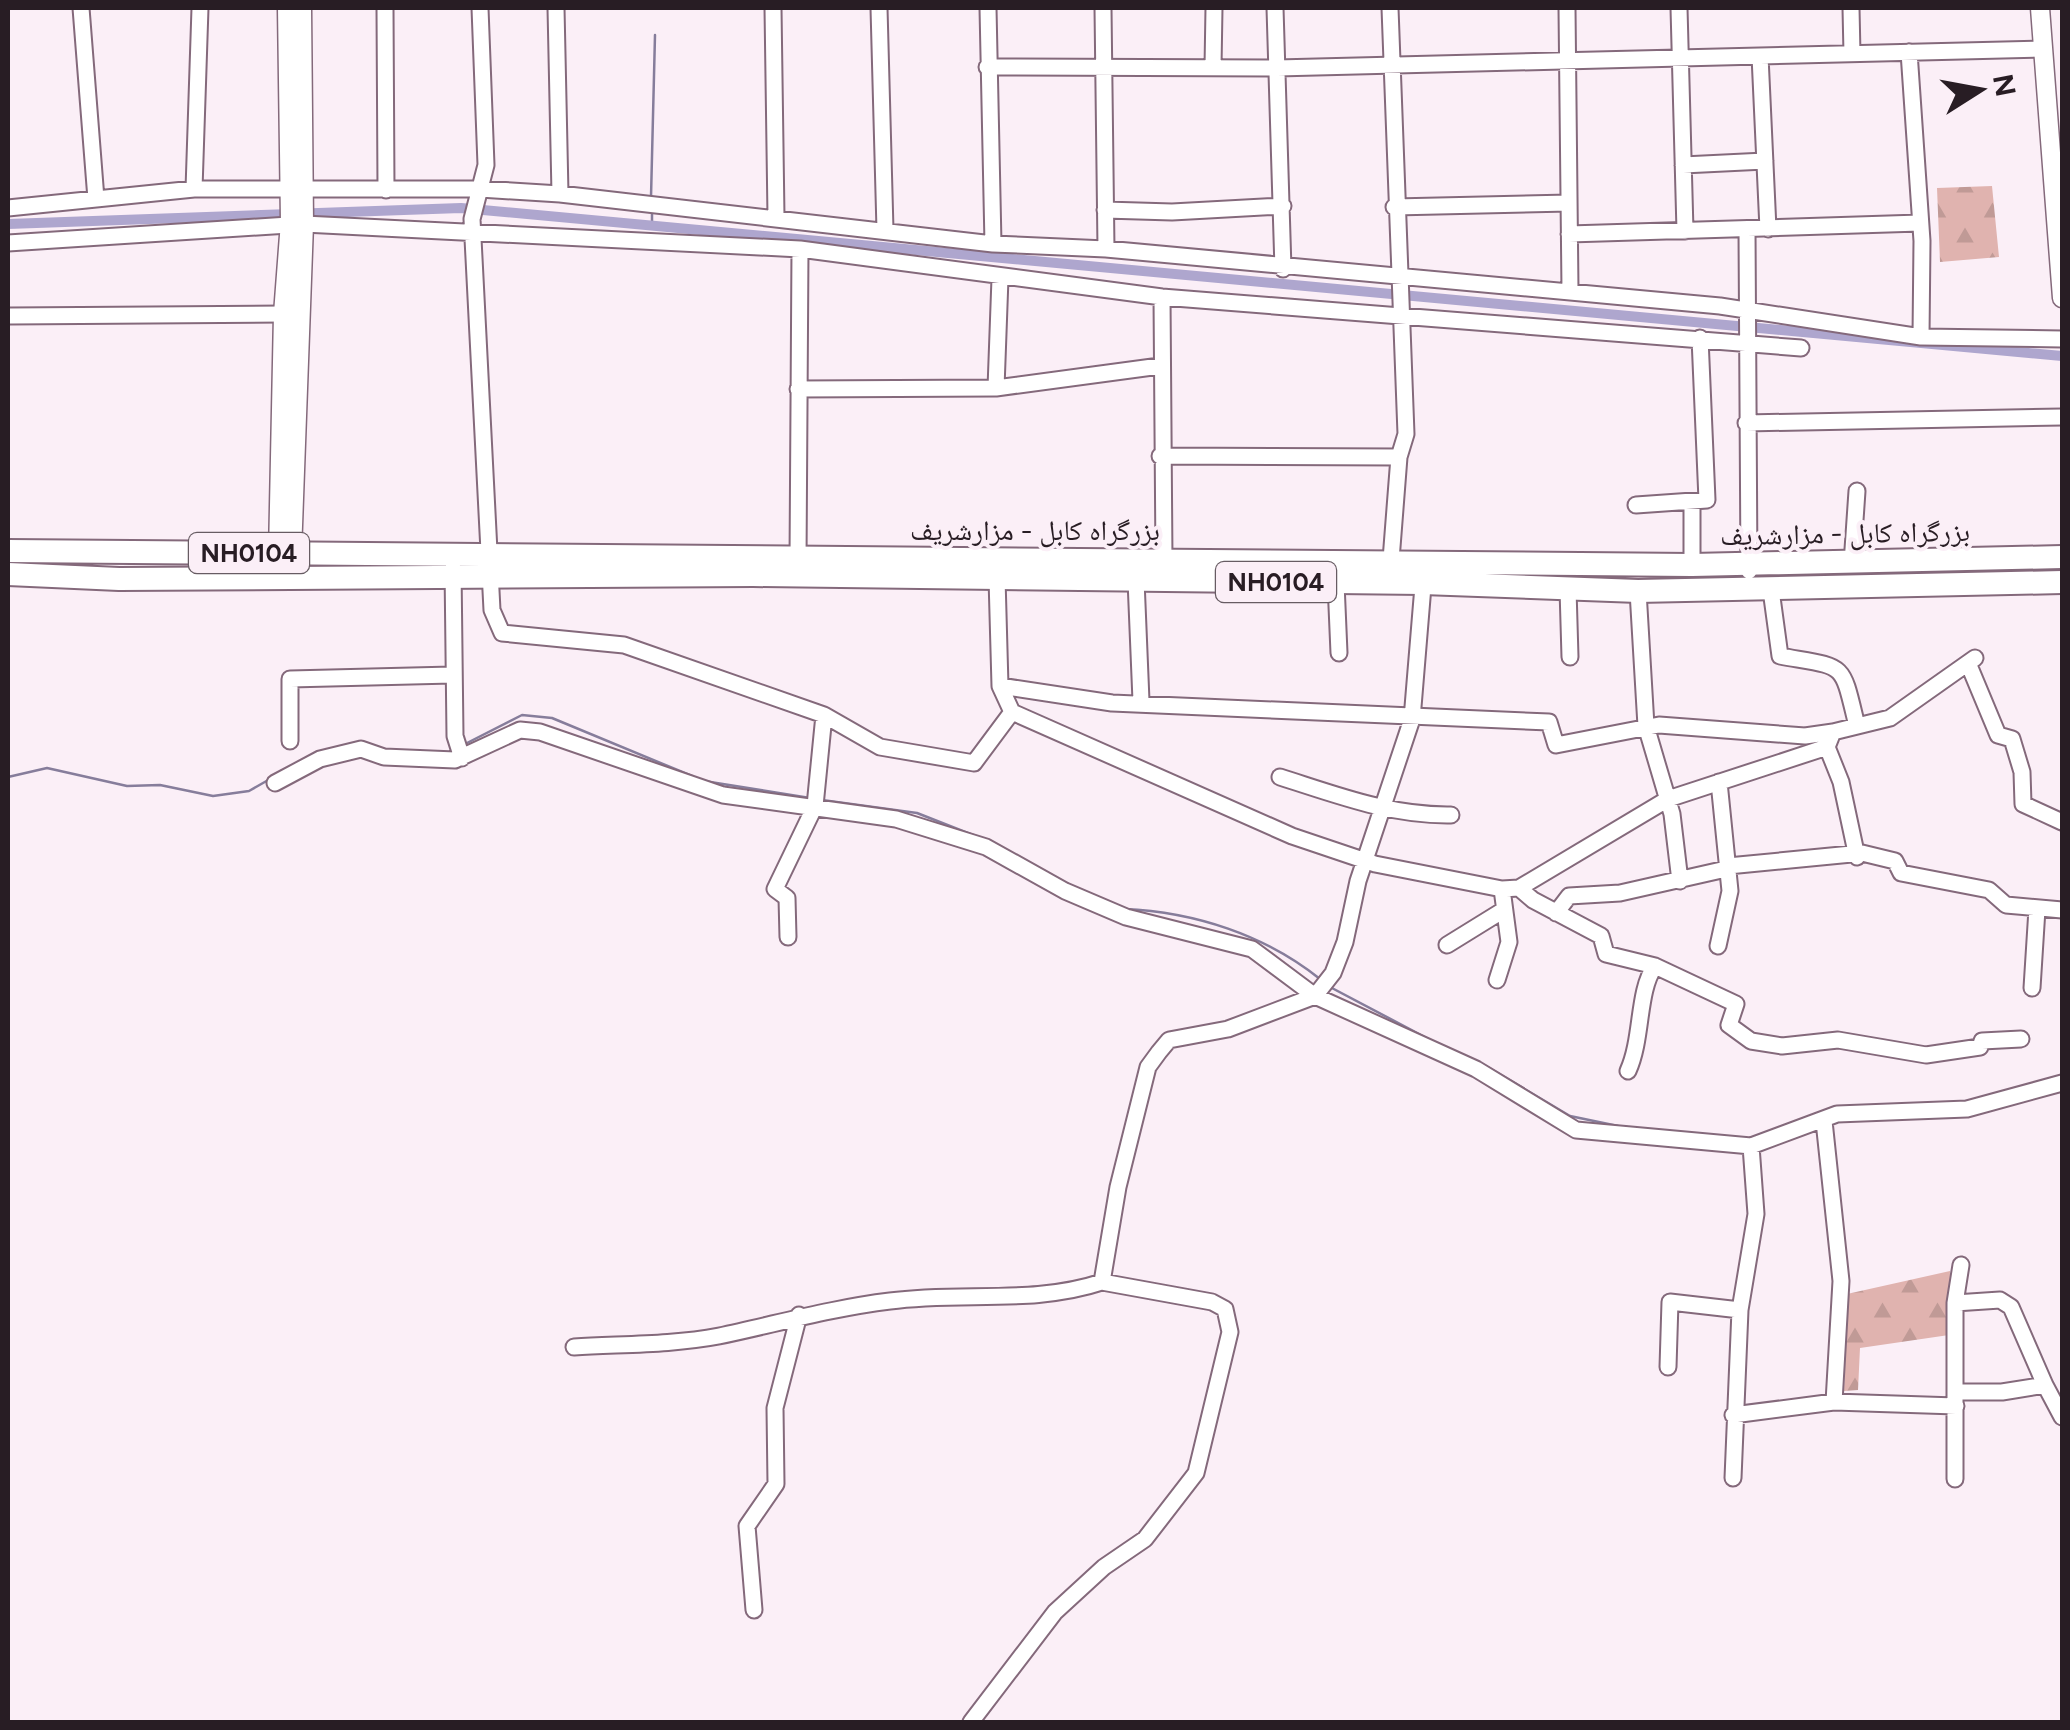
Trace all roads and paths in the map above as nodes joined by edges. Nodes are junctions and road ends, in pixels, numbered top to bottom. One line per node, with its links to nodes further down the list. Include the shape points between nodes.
1 (80, 8): 38 (street)
2 (200, 8): 34 (street)
3 (287, 8): 33 (main road)
4 (302, 8): 33 (main road)
5 (385, 8): 35 (street)
6 (480, 8): 36 (street, via 486,166)
7 (556, 8): 37 (street)
8 (773, 8): 44 (street)
9 (880, 8): 49 (street)
10 (988, 8): 27 (street)
11 (1102, 8): 28 (street)
12 (1214, 8): 26 (street)
13 (1275, 8): 29 (street)
14 (1390, 8): 25 (street)
15 (1567, 8): 24 (street)
16 (1679, 8): 23 (street)
17 (1851, 8): 21 (street)
18 (2040, 8): 19 (main road)
19 (2043, 48): 20 (street); 30 (main road)
20 (1909, 52): 21 (street); 46 (street)
21 (1852, 54): 22 (street)
22 (1760, 56): 23 (street); 31 (street)
23 (1679, 58): 24 (street); 32 (street)
24 (1566, 62): 25 (street); 39 (street)
25 (1390, 65): 29 (street); 41 (street)
26 (1214, 67): 28 (street); 29 (street)
27 (988, 68): 28 (street); 54 (street)
28 (1104, 68): 43 (street)
29 (1277, 68): 40 (street)
30 (2056, 148): 57 (main road)
31 (1765, 161): 32 (street); 48 (street)
32 (1683, 165): 51 (street)
33 (296, 189): 34 (street); 35 (street); 45 (main road)
34 (194, 190): 38 (street)
35 (386, 190): 36 (street)
36 (478, 193): 37 (street); 47 (street)
37 (560, 194): 44 (street)
38 (96, 199): 42 (street)
39 (1569, 203): 41 (street); 52 (street)
40 (1283, 206): 43 (street); 58 (street)
41 (1394, 207): 61 (street)
42 (8, 208)
43 (1105, 210): 56 (street)
44 (776, 217): 49 (street)
45 (297, 223): 47 (street); 53 (street); 64 (main road); 82 (main road)
46 (1920, 223): 48 (street); 67 (street)
47 (473, 224): 55 (street); 88 (street)
48 (1768, 229): 50 (street)
49 (885, 230): 54 (street)
50 (1747, 230): 51 (street); 66 (street)
51 (1686, 231): 52 (street)
52 (1569, 234): 60 (street)
53 (8, 242)
54 (992, 244): 56 (street)
55 (800, 249): 59 (street); 73 (street)
56 (1106, 249): 58 (street)
57 (2061, 260): 63 (main road)
58 (1283, 269): 61 (street)
59 (1000, 278): 62 (street); 72 (street)
60 (1570, 290): 61 (street); 66 (street)
61 (1401, 296): 62 (street); 68 (street); 77 (street, via 1406,434)
62 (1162, 297): 71 (street)
63 (2062, 298)
64 (283, 314): 65 (street); 82 (main road)
65 (10, 316)
66 (1748, 328): 67 (street); 68 (street); 70 (street); 75 (street)
67 (1920, 337): 69 (street)
68 (1700, 338): 80 (street, via 1707,496)
69 (2062, 339)
70 (1801, 348)
71 (1160, 366): 72 (street); 76 (street)
72 (996, 388): 73 (street)
73 (798, 389): 84 (street)
74 (2062, 417): 75 (street)
75 (1746, 423): 91 (street)
76 (1160, 456): 77 (street); 85 (street)
77 (1400, 457): 86 (street)
78 (1857, 491): 89 (street)
79 (1636, 505): 80 (street)
80 (1692, 505): 90 (street)
81 (8, 550): 82 (highway, بزرگراه کابل - مزارشریف / NH0104)
82 (285, 554): 87 (highway, بزرگراه کابل - مزارشریف / NH0104)
83 (2062, 557): 89 (highway, بزرگراه کابل - مزارشریف / NH0104)
84 (798, 560): 85 (highway, بزرگراه کابل - مزارشریف / NH0104); 88 (highway, بزرگراه کابل - مزارشریف / NH0104)
85 (1164, 560): 86 (highway, بزرگراه کابل - مزارشریف / NH0104)
86 (1392, 560): 92 (highway, بزرگراه کابل - مزارشریف / NH0104)
87 (453, 564): 88 (highway, بزرگراه کابل - مزارشریف / NH0104); 93 (highway, بزرگراه کابل - مزارشریف / NH0104, via 119,579); 103 (street)
88 (490, 564): 94 (highway, بزرگراه کابل - مزارشریف / NH0104); 107 (street, via 492,610 502,633 624,646)
89 (1852, 564): 91 (highway, بزرگراه کابل - مزارشریف / NH0104)
90 (1692, 565): 91 (highway, بزرگراه کابل - مزارشریف / NH0104); 92 (highway, بزرگراه کابل - مزارشریف / NH0104)
91 (1749, 565): 99 (street)
92 (1425, 571): 97 (highway, بزرگراه کابل - مزارشریف / NH0104); 98 (highway, بزرگراه کابل - مزارشریف / NH0104); 108 (street)
93 (8, 574)
94 (996, 578): 95 (highway, بزرگراه کابل - مزارشریف / NH0104); 104 (street)
95 (1136, 580): 97 (highway, بزرگراه کابل - مزارشریف / NH0104); 105 (street)
96 (2062, 582): 99 (highway, بزرگراه کابل - مزارشریف / NH0104)
97 (1336, 583): 101 (street)
98 (1568, 589): 100 (highway, بزرگراه کابل - مزارشریف / NH0104); 102 (street)
99 (1760, 590): 100 (highway, بزرگراه کابل - مزارشریف / NH0104); 110 (street, via 1780,656 1844,672)
100 (1638, 591): 109 (street)
101 (1340, 652)
102 (1570, 657)
103 (452, 675): 112 (street, via 290,679); 113 (street)
104 (1000, 686): 105 (street, via 1112,703); 106 (street)
105 (1141, 700): 108 (street)
106 (1012, 712): 107 (street, via 974,763 880,747); 123 (street, via 1292,836)
107 (824, 714): 118 (street)
108 (1412, 719): 109 (street, via 1549,722 1556,745); 119 (street)
109 (1646, 726): 111 (street); 117 (street)
110 (1857, 726): 111 (street); 121 (street, via 1890,718 1971,660 1998,735 2012,739 2022,804)
111 (1830, 740): 115 (street); 122 (street)
112 (290, 741)
113 (462, 758): 116 (street, via 384,757 361,750 320,759); 118 (street, via 520,730 540,732 723,795)
114 (1280, 776): 119 (street)
115 (1719, 782): 117 (street); 124 (street)
116 (275, 783)
117 (1668, 799): 125 (street); 126 (street)
118 (816, 801): 131 (street, via 776,889 787,898); 137 (street, via 986,846 1126,917 1252,950)
119 (1382, 809): 120 (street); 123 (street)
120 (1451, 816)
121 (2062, 822)
122 (1857, 857): 124 (street); 127 (street, via 1895,861 1901,873 1989,890 2006,905)
123 (1366, 860): 126 (street); 137 (street, via 1333,973)
124 (1727, 868): 125 (street); 133 (street, via 1730,891)
125 (1680, 882): 130 (street, via 1568,896)
126 (1510, 888): 129 (street); 130 (street)
127 (2037, 909): 128 (street); 136 (street)
128 (2062, 910)
129 (1502, 911): 132 (street); 135 (street, via 1509,942)
130 (1556, 913): 134 (street, via 1600,936 1606,954)
131 (788, 938)
132 (1447, 945)
133 (1718, 946)
134 (1655, 966): 138 (street, via 1736,1004 1729,1025 1751,1041 1782,1046 1838,1040 1926,1054); 139 (street, via 1640,1046)
135 (1497, 980)
136 (2032, 988)
137 (1318, 991): 142 (street, via 1476,1070 1576,1130); 144 (street, via 1228,1029 1169,1040 1159,1052 1148,1067 1118,1188)
138 (2021, 1039)
139 (1628, 1071)
140 (2062, 1083): 141 (street, via 1966,1110 1836,1114)
141 (1824, 1121): 142 (street); 152 (street, via 1841,1281)
142 (1751, 1146): 146 (street, via 1756,1214)
143 (1961, 1265): 145 (street)
144 (1102, 1282): 147 (street, via 1071,1292 895,1300); 158 (street, via 1225,1309 1230,1332 1205,1450 1196,1472 1144,1539 1056,1612)
145 (1956, 1302): 150 (street, via 2000,1300 2011,1308); 151 (street)
146 (1740, 1310): 149 (street, via 1670,1302); 153 (street)
147 (799, 1315): 148 (street, via 716,1337); 157 (street, via 774,1408 776,1484 747,1526)
148 (574, 1347)
149 (1668, 1367)
150 (2046, 1385): 151 (street); 154 (street)
151 (1956, 1399): 152 (street); 156 (street)
152 (1834, 1402): 153 (street)
153 (1733, 1416): 155 (street)
154 (2062, 1418)
155 (1732, 1478)
156 (1955, 1479)
157 (754, 1610)
158 (971, 1722)

